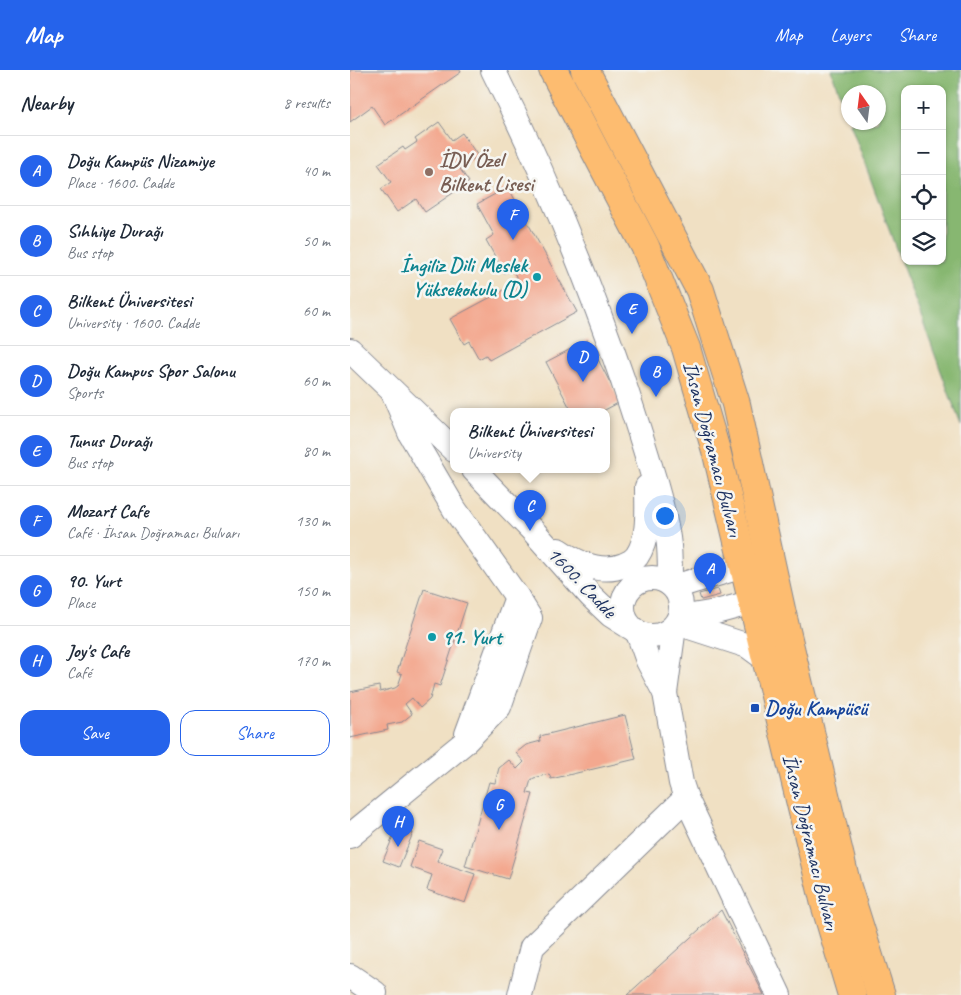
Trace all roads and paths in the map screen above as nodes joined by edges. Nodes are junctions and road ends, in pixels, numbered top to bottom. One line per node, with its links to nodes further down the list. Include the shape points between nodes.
1 (493, 70): 8 (street, via 526,136 586,276)
2 (553, 70): 13 (main road, İhsan Doğramacı Bulvarı, via 645,246 686,348 718,454)
3 (585, 70): 12 (main road, İhsan Doğramacı Bulvarı, via 700,290 736,404)
4 (350, 350): 5 (street)
5 (393, 392): 6 (street); 9 (street, via 411,435)
6 (450, 447)
7 (450, 452): 9 (street, via 436,458)
8 (646, 453): 11 (street, via 648,513 643,541 631,562 604,569 586,565 569,558); 14 (street, via 669,545)
9 (433, 470): 22 (street, via 455,510 517,597 464,743)
10 (477, 473): 11 (street, 1600. Cadde)
11 (535, 533): 18 (street, 1600. Cadde, via 591,596)
12 (770, 558): 13 (main road); 15 (main road, İhsan Doğramacı Bulvarı)
13 (743, 566): 14 (street, 1600. Cadde); 16 (main road, İhsan Doğramacı Bulvarı)
14 (672, 585): 17 (street, via 681,599); 18 (street, 1600. Cadde, via 662,579 643,579 628,590 623,608 625,618)
15 (779, 597): 16 (main road); 28 (main road, İhsan Doğramacı Bulvarı, via 847,887)
16 (753, 602): 17 (street, 1600. Cadde); 19 (main road, İhsan Doğramacı Bulvarı)
17 (677, 623): 18 (street, 1600. Cadde, via 657,636 647,636); 19 (street, via 748,646); 20 (street)
18 (634, 630): 20 (street)
19 (766, 660): 27 (main road, İhsan Doğramacı Bulvarı, via 825,904)
20 (665, 693): 21 (street)
21 (686, 798): 25 (street, via 532,947); 26 (street)
22 (350, 836)
23 (350, 976): 24 (street)
24 (375, 993)
25 (520, 995)
26 (779, 995)
27 (852, 995)
28 (881, 995)

